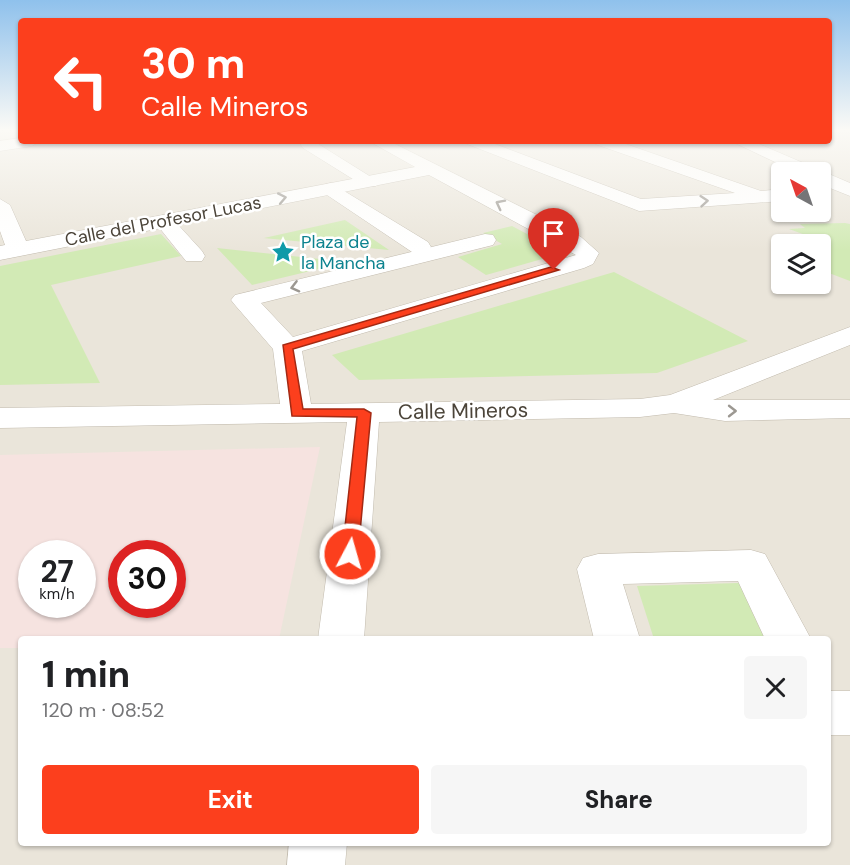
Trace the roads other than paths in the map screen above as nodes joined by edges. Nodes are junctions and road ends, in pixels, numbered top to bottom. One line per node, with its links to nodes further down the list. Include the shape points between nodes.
1 (349, 169): 5 (street)
2 (543, 169): 11 (street, one-way to 11, via 624,202 645,206)
3 (696, 169): 10 (street)
4 (433, 170): 5 (street, Calle del Profesor Lucas); 18 (street, one-way to 4, via 576,263 588,253)
5 (370, 182): 7 (street, Calle del Profesor Lucas)
6 (831, 182): 8 (street)
7 (331, 189): 13 (street, Calle del Profesor Lucas, one-way to 7); 15 (street)
8 (850, 190): 9 (street)
9 (831, 191)
10 (771, 194)
11 (771, 195)
12 (0, 205): 16 (street)
13 (164, 221): 16 (street, Calle del Profesor Lucas); 17 (street)
14 (485, 240): 15 (street)
15 (427, 250): 18 (street); 20 (street, one-way to 20, via 244,300)
16 (9, 251)
17 (194, 256)
18 (488, 289): 20 (street)
19 (844, 346): 21 (street, Calle Mineros)
20 (287, 347): 23 (street)
21 (674, 404): 22 (street, Calle Mineros, one-way to 22, via 725,411); 24 (street, Calle Mineros, via 640,408)
22 (850, 409)
23 (297, 413): 24 (street, Calle Mineros); 25 (street, Calle Mineros)
24 (364, 413): 26 (street)
25 (0, 418)
26 (341, 636)
27 (616, 636): 28 (street, via 598,569 751,565)
28 (786, 636)
29 (831, 713): 30 (street)
30 (850, 713)
31 (318, 846): 32 (street)
32 (316, 865)

